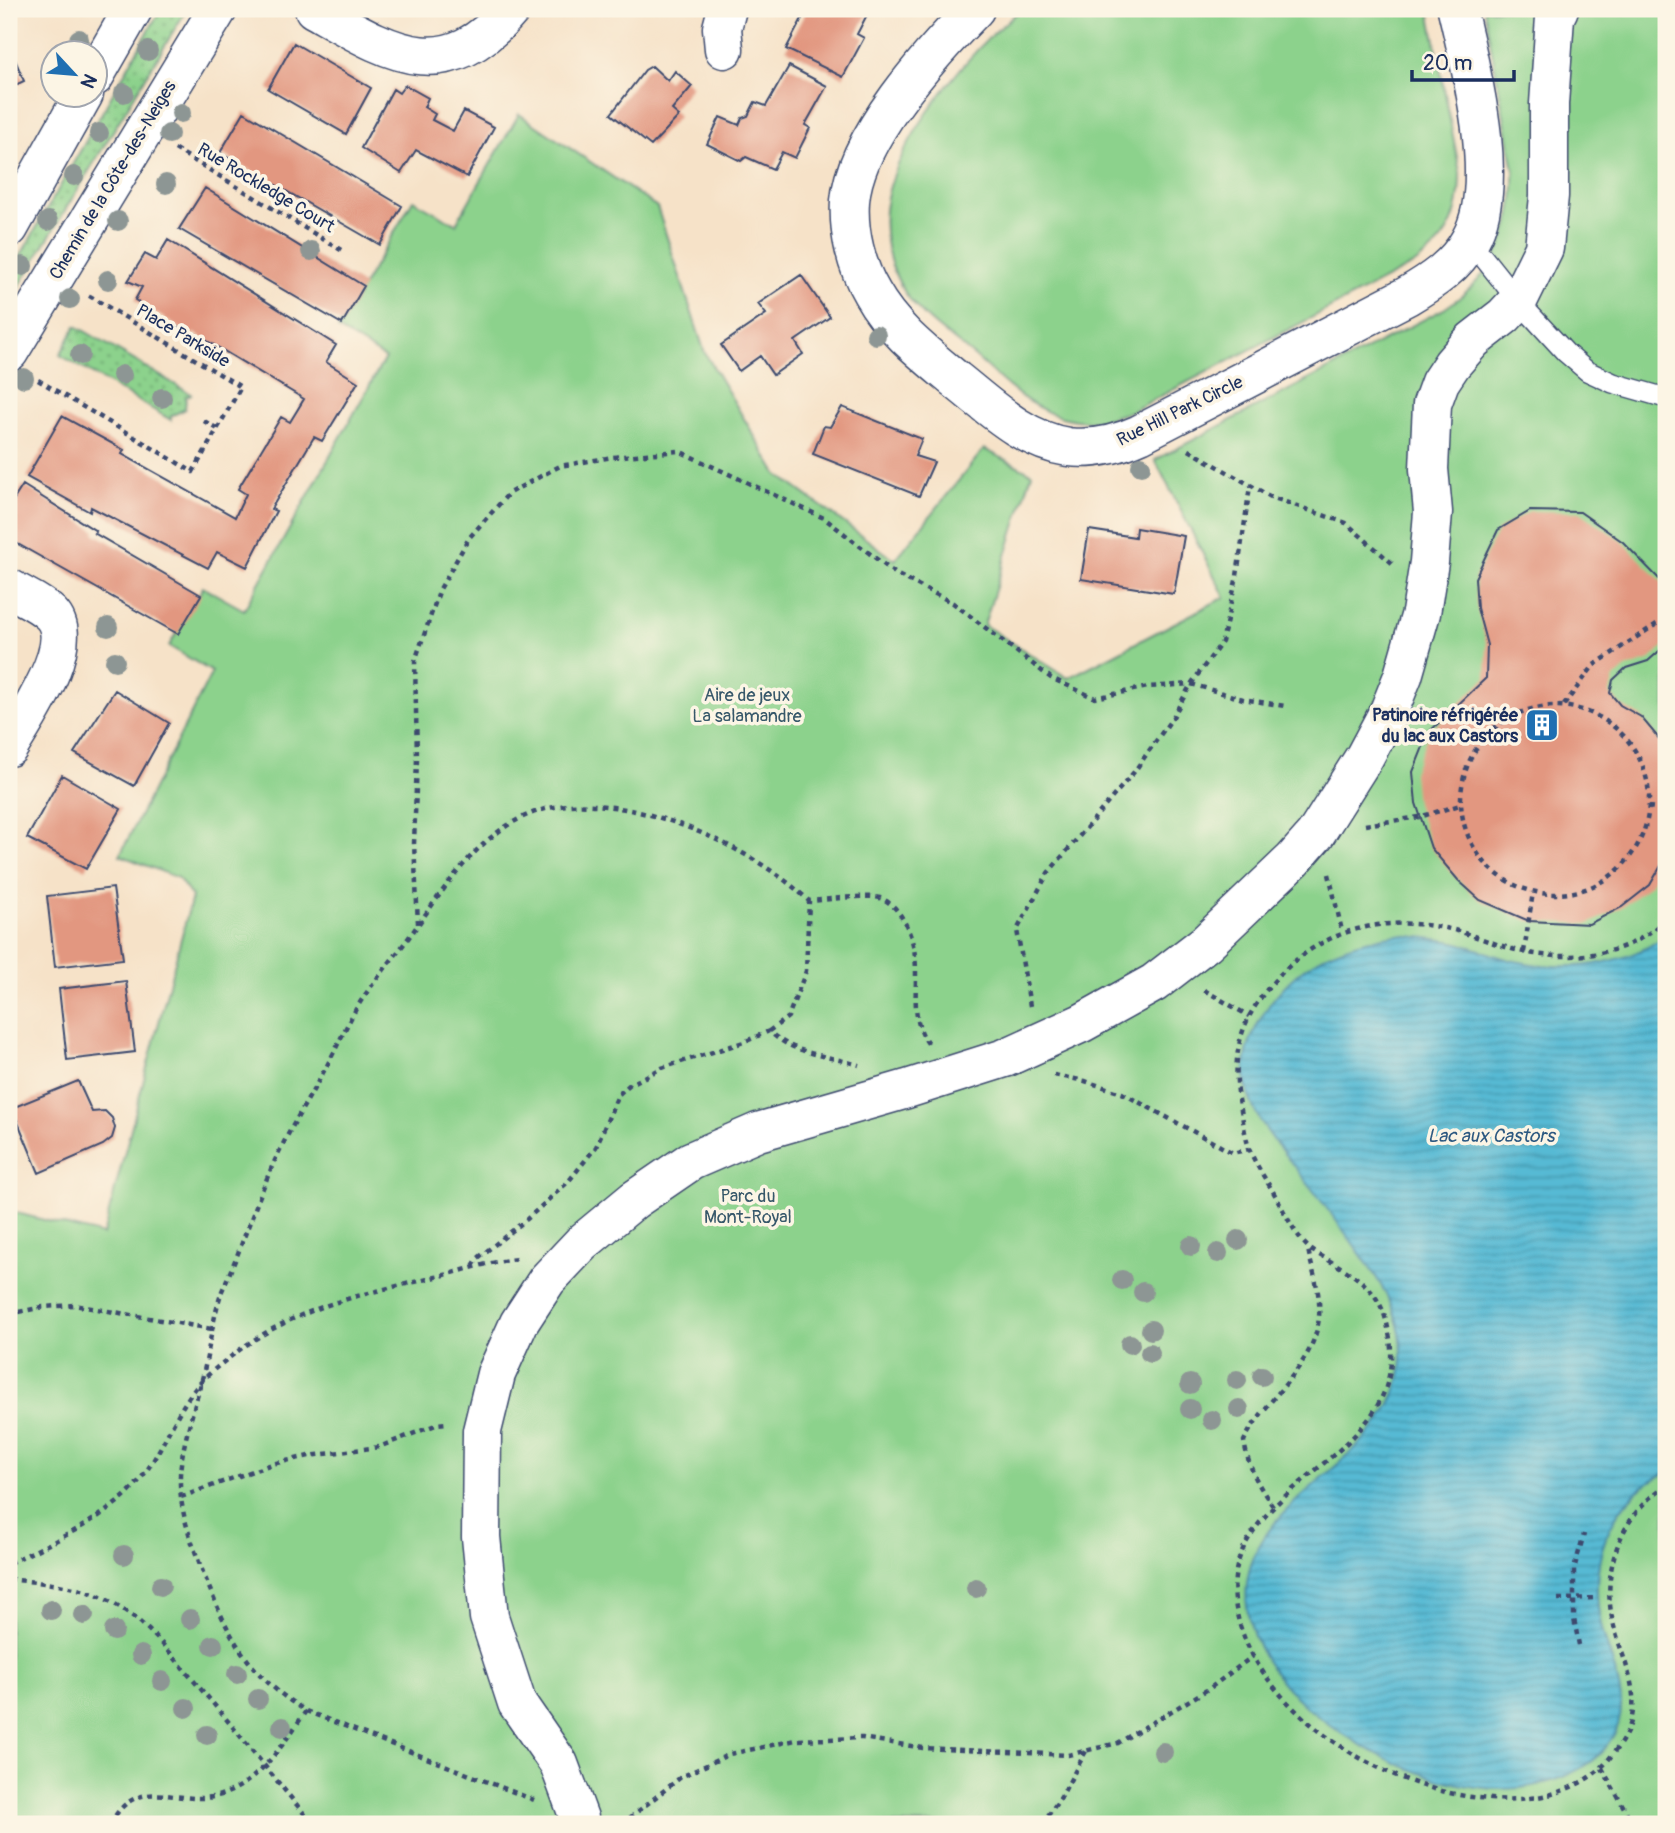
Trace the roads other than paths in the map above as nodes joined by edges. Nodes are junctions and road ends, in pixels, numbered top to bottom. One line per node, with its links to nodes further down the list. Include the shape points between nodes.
1 (133, 9): 10 (street)
2 (218, 9): 15 (street, Chemin de la Côte-des-Neiges)
3 (314, 9): 4 (street, via 379,45 426,56 447,54 476,42)
4 (511, 9)
5 (727, 9): 9 (street, via 722,28)
6 (975, 9): 13 (street, Rue Hill Park Circle, via 895,103 869,141 858,164 850,201 851,226 867,284 886,314 909,340 999,415 1032,435 1068,447 1098,447 1127,440 1416,291 1446,270)
7 (1457, 9): 13 (street, Rue Hill Park Circle, via 1484,167 1481,209)
8 (1559, 9): 14 (street, via 1549,104 1544,248)
9 (724, 49)
10 (108, 52)
11 (76, 108): 12 (street)
12 (9, 229)
13 (1468, 244): 14 (lane)
14 (1518, 301): 16 (lane, via 1587,371); 19 (street, via 1451,364 1432,404 1429,469 1433,512 1421,613 1389,711 1323,839 1293,860 1190,956 1154,983 1082,1023 958,1073 758,1132 691,1161 634,1200 561,1263 519,1323 496,1374 482,1432 481,1538 489,1617 517,1703 559,1764)
15 (9, 352)
16 (1666, 398)
17 (9, 588): 18 (street, via 50,612 58,641 53,667)
18 (9, 747)
19 (584, 1822)

